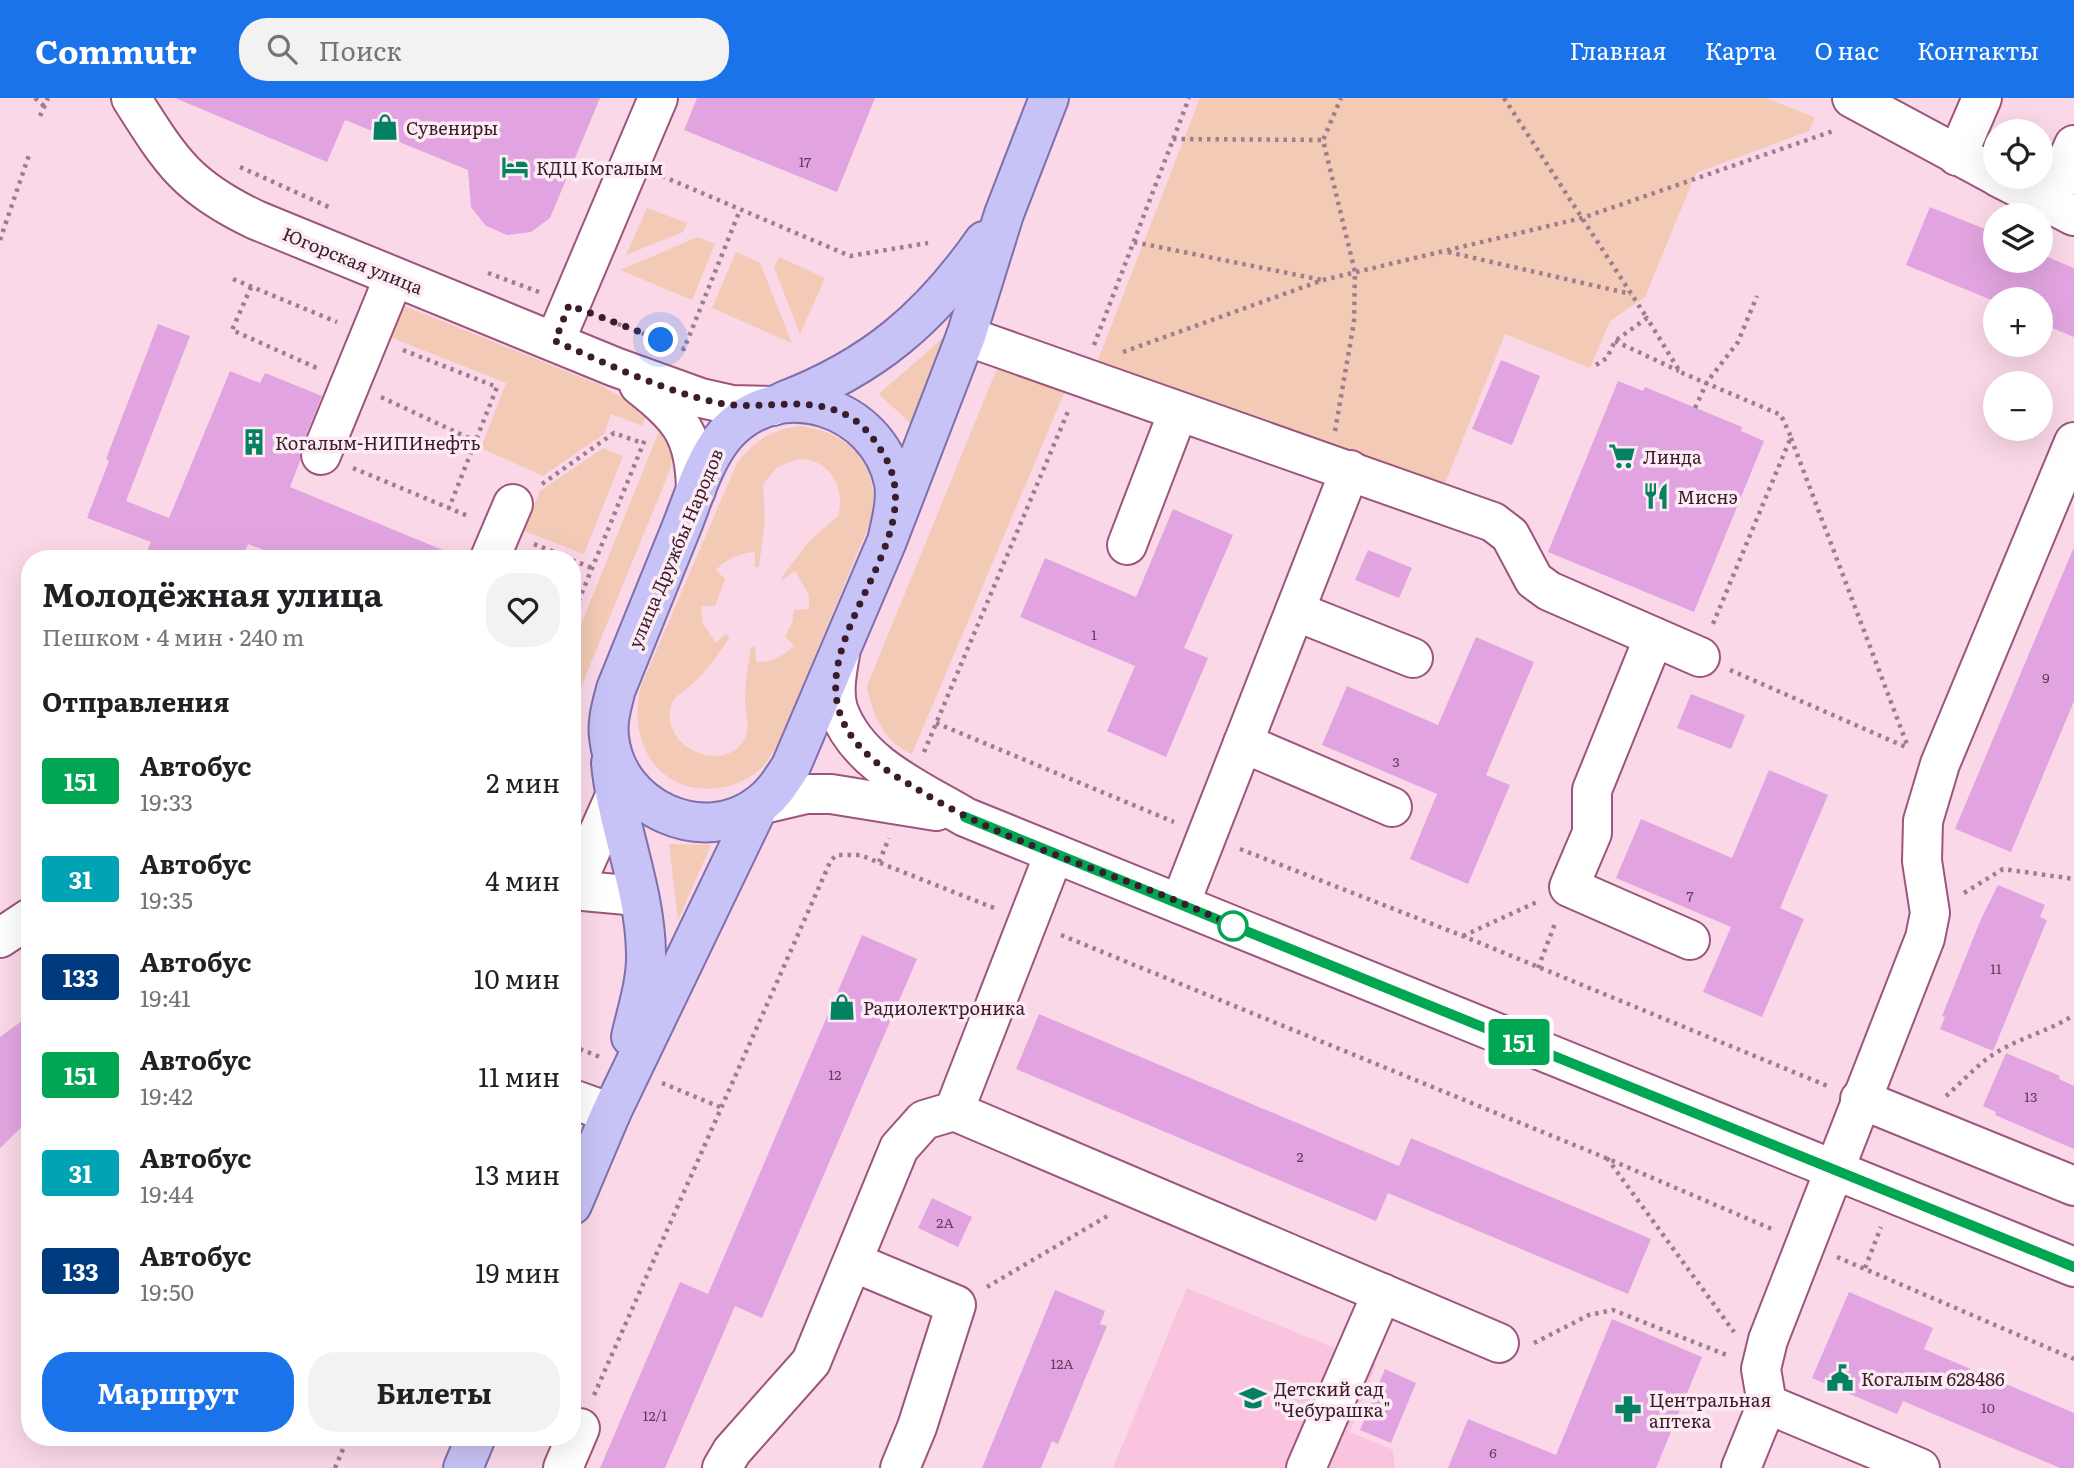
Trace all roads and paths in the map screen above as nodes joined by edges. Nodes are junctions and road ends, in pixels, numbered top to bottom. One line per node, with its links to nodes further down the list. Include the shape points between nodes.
1 (35, 98): 10 (path)
2 (48, 98): 10 (path)
3 (131, 98): 33 (street, Югорская улица, via 175,164 205,193 256,220)
4 (658, 98): 19 (street)
5 (1049, 98): 25 (main road, улица Дружбы Народов)
6 (1189, 98): 13 (path)
7 (1341, 98): 14 (path)
8 (1504, 98): 26 (path)
9 (1982, 98): 17 (street)
10 (45, 107): 12 (path)
11 (1844, 114): 17 (street); 26 (path)
12 (40, 116)
13 (1173, 139): 14 (path); 28 (path)
14 (1323, 140): 32 (path)
15 (2074, 145): 22 (street)
16 (29, 155): 27 (path)
17 (1957, 156): 20 (street)
18 (229, 162): 24 (path)
19 (631, 163): 23 (path); 38 (street)
20 (1983, 169)
21 (2023, 189): 22 (street)
22 (2062, 209)
23 (740, 210): 29 (path, via 850,256); 38 (path, via 684,349)
24 (339, 212)
25 (1004, 214): 40 (main road, улица Дружбы Народов); 50 (main road, via 944,294 892,344 838,377)
26 (1582, 218): 30 (path); 36 (path)
27 (0, 240)
28 (1134, 242): 34 (path); 45 (path)
29 (928, 243)
30 (1446, 252): 32 (path); 36 (path)
31 (477, 269): 38 (path)
32 (1355, 272): 34 (path); 57 (path)
33 (394, 277): 41 (street, Югорская улица); 48 (street)
34 (1323, 280): 45 (path)
35 (251, 287): 48 (path, via 232,330)
36 (1632, 294): 39 (path)
37 (1757, 296): 47 (path, via 1738,342)
38 (569, 305): 41 (street)
39 (1647, 318): 42 (path); 46 (path)
40 (966, 336): 45 (street); 61 (main road, улица Дружбы Народов)
41 (555, 341): 44 (street, Югорская улица)
42 (1615, 341): 43 (path, via 1607,358); 46 (path)
43 (1596, 365)
44 (615, 367): 50 (street, via 701,398 732,405); 58 (street, via 678,419 695,460)
45 (1084, 372): 52 (street); 79 (path, via 936,723)
46 (1680, 372): 47 (path)
47 (1707, 382): 51 (path); 53 (path, via 1781,415)
48 (351, 383): 54 (path); 56 (street)
49 (497, 387): 54 (path)
50 (773, 406): 58 (main road, улица Дружбы Народов, via 747,416 728,432); 61 (main road, улица Дружбы Народов, via 810,403 835,409 875,440 895,486)
51 (1695, 408)
52 (1178, 412): 57 (street); 62 (street)
53 (1791, 437): 70 (path); 74 (path)
54 (475, 441): 59 (path)
55 (2074, 442): 74 (street)
56 (321, 455): 59 (path)
57 (1340, 467): 67 (street); 68 (street, via 1493,522 1510,535 1534,580 1549,591)
58 (696, 490): 72 (main road, улица Дружбы Народов, via 616,689)
59 (449, 508): 60 (path)
60 (501, 531): 63 (path); 65 (path, via 614,433 642,443)
61 (887, 541): 69 (main road, улица Дружбы Народов)
62 (1127, 545)
63 (548, 550)
64 (581, 563): 65 (path)
65 (592, 568): 66 (path)
66 (581, 595)
67 (1295, 611): 71 (street); 73 (street)
68 (1654, 638): 70 (street); 85 (street, via 1592,790 1592,833)
69 (841, 645): 76 (main road, улица Дружбы Народов, via 791,766 778,788); 78 (street, via 838,707 851,735 879,763)
70 (1700, 657): 74 (path)
71 (1413, 658)
72 (609, 737): 75 (main road); 76 (main road, улица Дружбы Народов, via 627,784 644,802 665,814 689,822 714,822 738,817)
73 (1243, 743): 77 (street); 79 (street)
74 (1924, 756): 88 (street, via 1923,861)
75 (615, 796): 81 (street); 84 (main road)
76 (760, 805): 78 (street, via 797,795 831,794); 98 (main road, улица Дружбы Народов)
77 (1392, 807)
78 (965, 817): 80 (street)
79 (1206, 836): 87 (street); 91 (path)
80 (1055, 854): 87 (street); 89 (street)
81 (581, 856)
82 (581, 862): 84 (street)
83 (2074, 879): 88 (path, via 2003,869)
84 (635, 882): 86 (street); 98 (main road, via 647,954)
85 (1569, 887): 91 (path); 93 (street); 94 (path)
86 (581, 889)
87 (1180, 904): 100 (street)
88 (1930, 913): 95 (street, via 1925,938)
89 (1027, 922): 97 (street); 99 (path); 112 (path, via 860,855 837,855 831,860)
90 (21, 924): 92 (street)
91 (1463, 936): 94 (path)
92 (0, 938)
93 (1690, 940)
94 (1538, 968): 95 (path)
95 (1845, 1093): 100 (street); 102 (street)
96 (581, 1102): 98 (street)
97 (954, 1111): 103 (street); 105 (street, via 924,1119 900,1148)
98 (611, 1114): 101 (main road, улица Дружбы Народов)
99 (1606, 1158): 104 (path); 111 (path)
100 (1832, 1169): 104 (street); 106 (street)
101 (581, 1184)
102 (2074, 1186)
103 (1147, 1193): 107 (street); 108 (path)
104 (1804, 1243): 110 (path); 111 (street, via 1768,1340)
105 (853, 1262): 108 (street); 119 (street, via 811,1362)
106 (2074, 1267)
107 (1382, 1293): 109 (street); 121 (street)
108 (956, 1305): 120 (street)
109 (1499, 1343): 111 (path, via 1529,1346 1589,1315 1613,1310)
110 (2074, 1359)
111 (1764, 1386): 122 (street); 123 (street)
112 (581, 1426)
113 (344, 1446): 116 (path)
114 (472, 1446): 117 (main road)
115 (572, 1446): 118 (street)
116 (335, 1468)
117 (463, 1468)
118 (563, 1468)
119 (722, 1468)
120 (900, 1468)
121 (1306, 1468)
122 (1741, 1468)
123 (1920, 1468)

